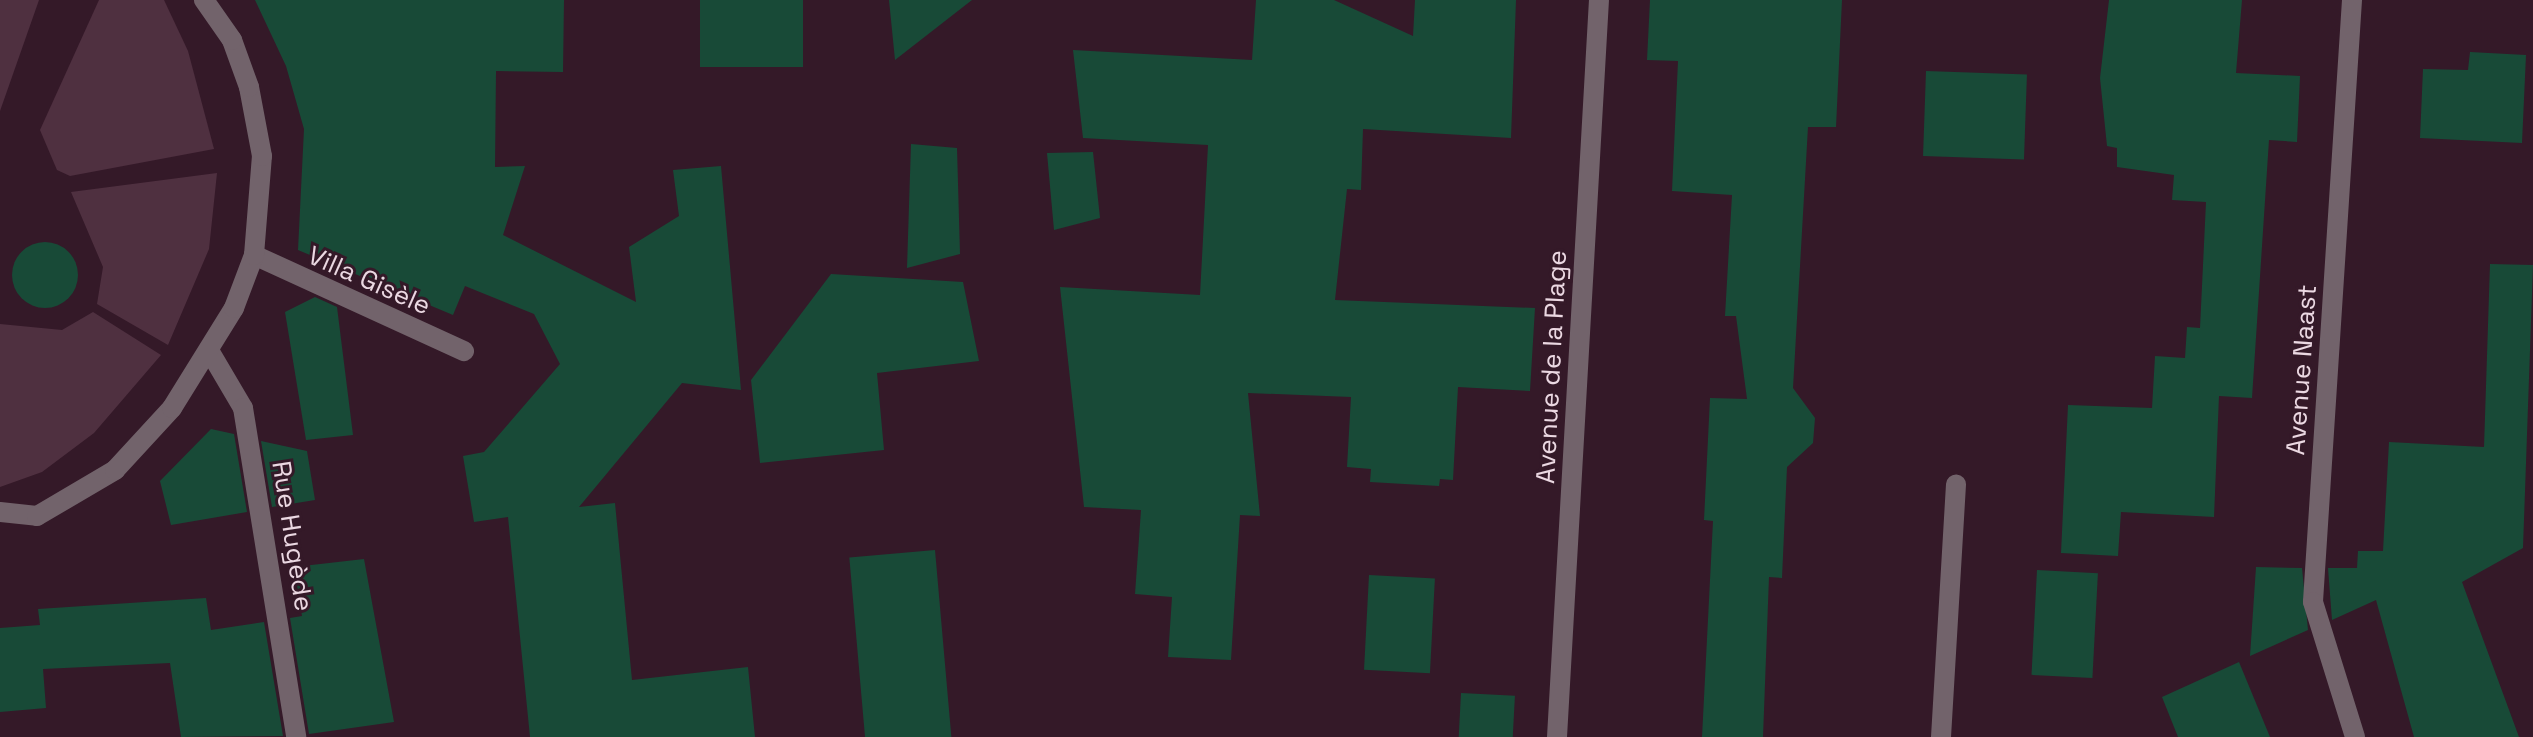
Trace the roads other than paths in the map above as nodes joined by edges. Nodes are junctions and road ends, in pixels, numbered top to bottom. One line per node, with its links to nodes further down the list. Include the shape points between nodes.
1 (204, 0): 4 (street, via 232,40 259,129)
2 (1599, 0): 10 (street, Avenue de la Plage)
3 (2352, 0): 12 (street, Avenue Naast, via 2313,602)
4 (254, 255): 5 (street, Villa Gisèle); 6 (street)
5 (464, 351)
6 (210, 352): 8 (street, via 115,470 37,516); 9 (street, Rue Hugède, via 243,408)
7 (1956, 484): 11 (street)
8 (0, 512)
9 (296, 737)
10 (1557, 737)
11 (1941, 737)
12 (2355, 737)

